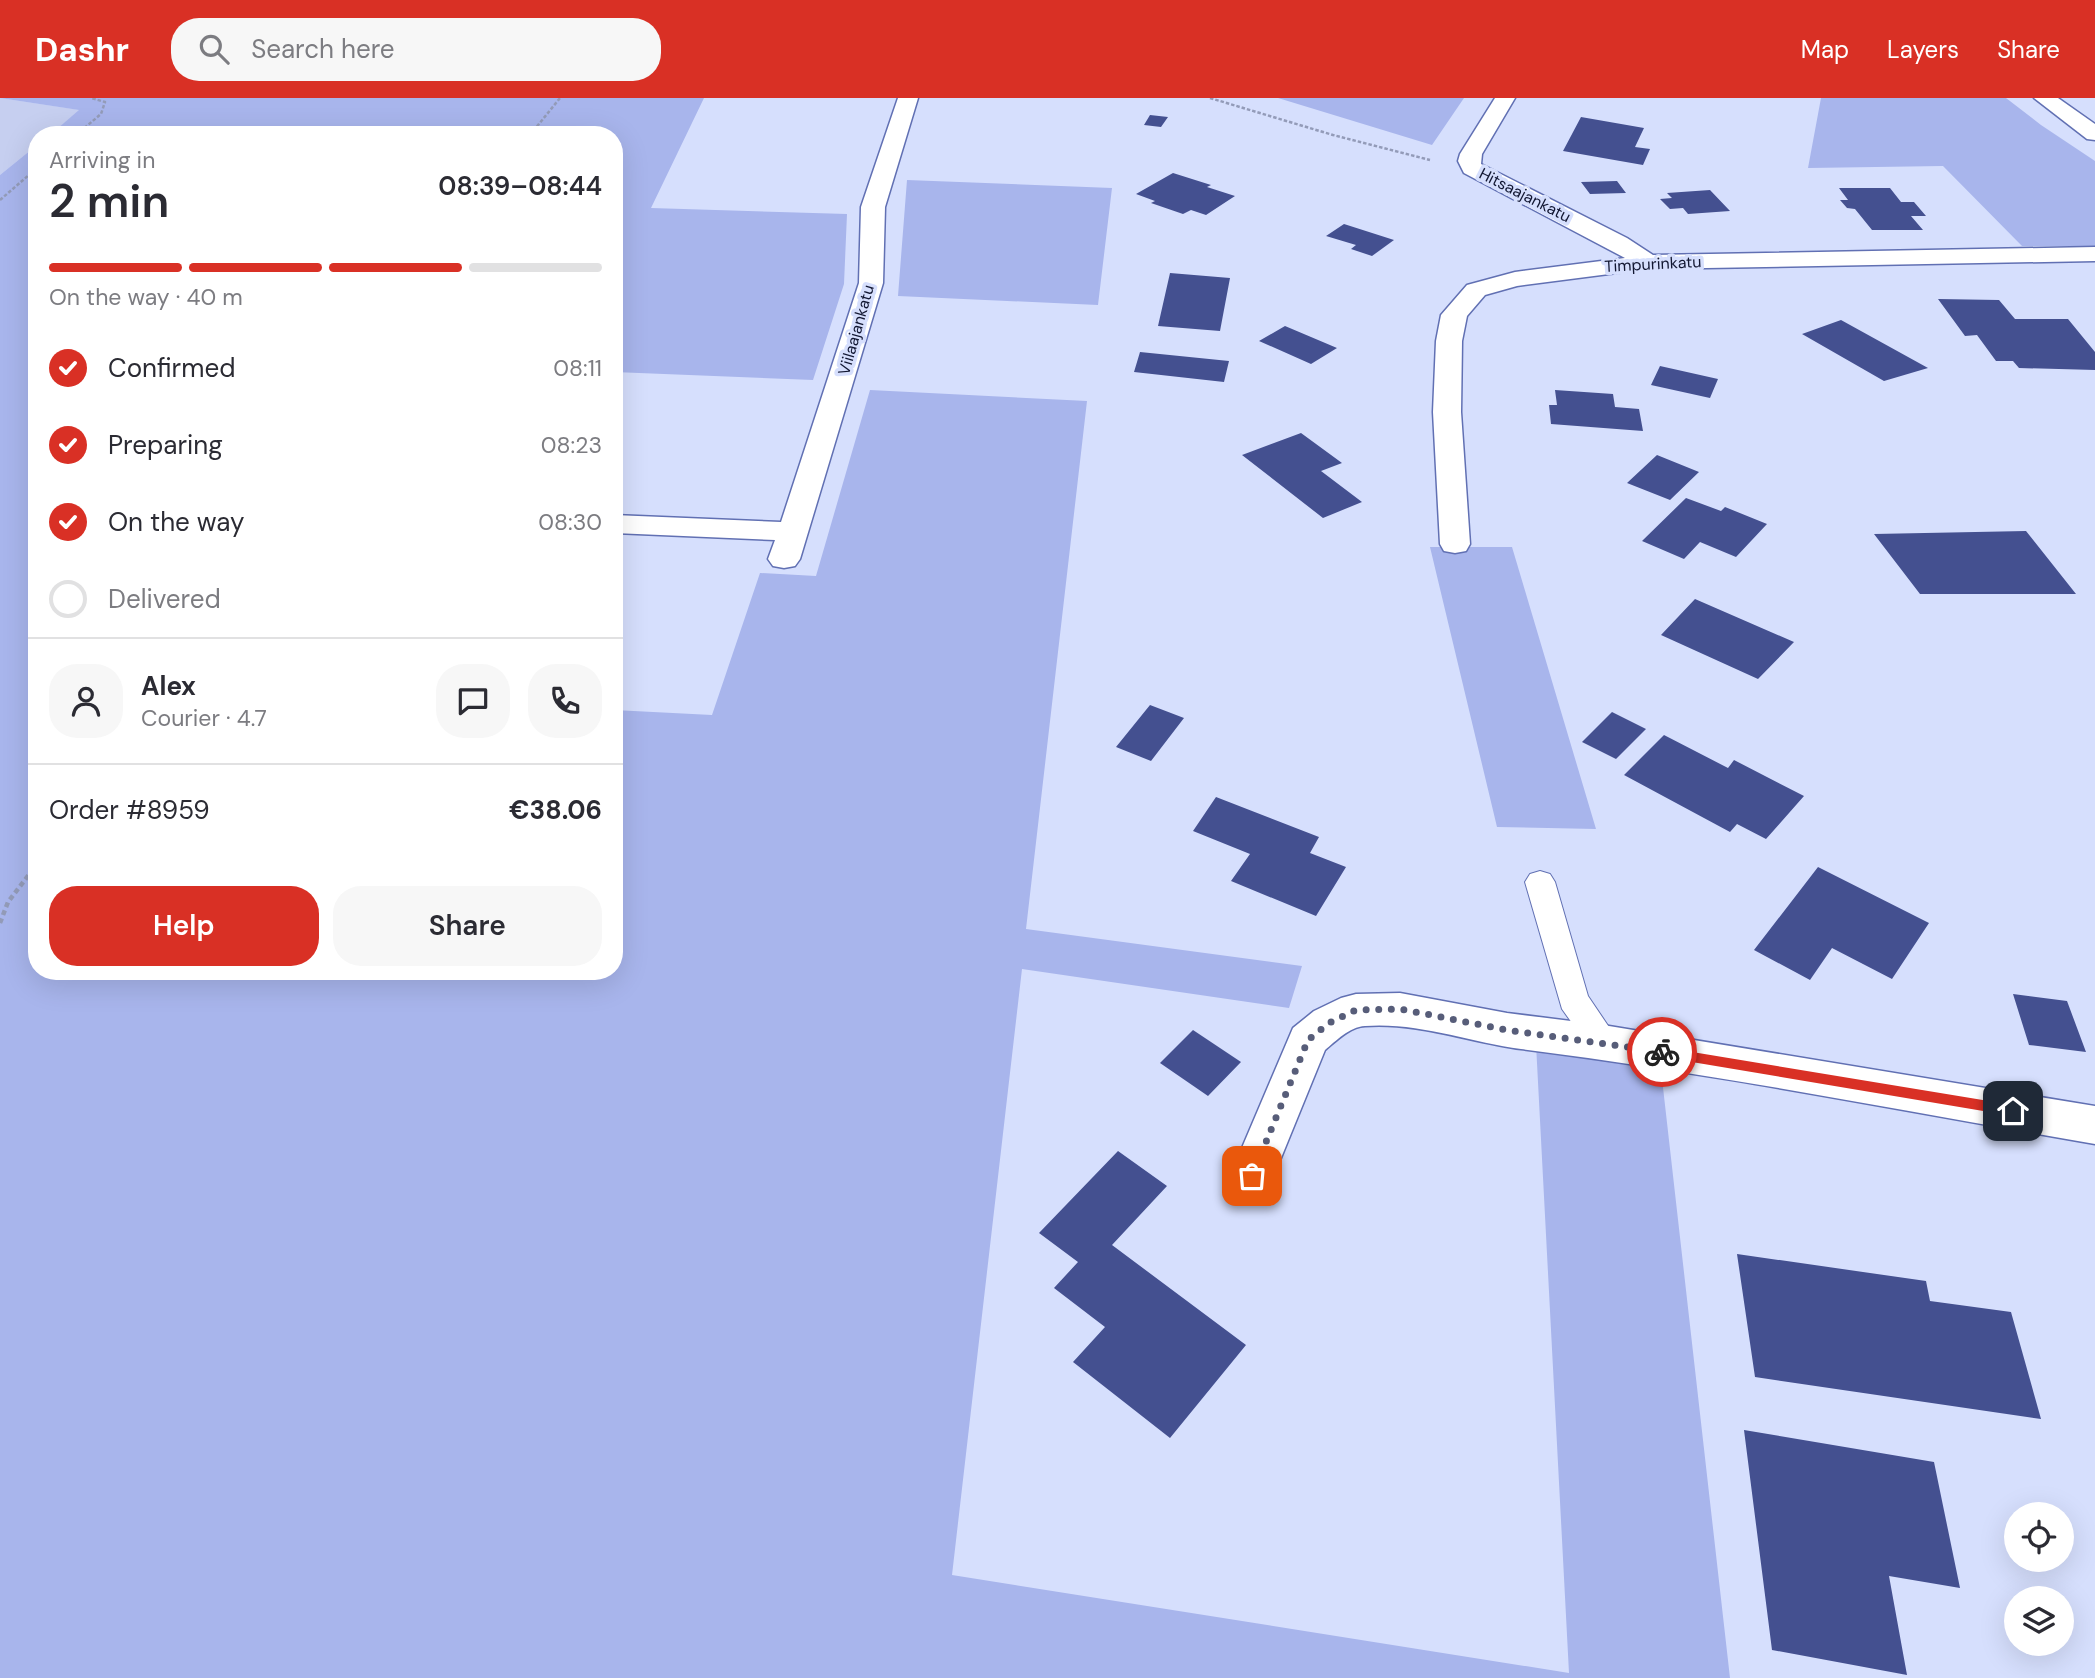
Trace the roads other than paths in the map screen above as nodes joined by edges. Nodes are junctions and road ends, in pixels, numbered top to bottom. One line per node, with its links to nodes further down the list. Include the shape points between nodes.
1 (908, 98): 7 (street, Viilaajankatu, via 873,208 871,283 789,546)
2 (1505, 98): 6 (street, Hitsaajankatu, via 1471,154 1472,168)
3 (2044, 98): 4 (street)
4 (2095, 134)
5 (2095, 254): 6 (street, Timpurinkatu)
6 (1647, 262): 8 (street, Timpurinkatu, via 1515,279 1476,290 1454,315 1447,371)
7 (623, 525)
8 (1455, 544)
9 (1541, 882): 10 (lane, via 1573,1000)
10 (1603, 1042): 11 (street); 12 (street, via 1507,1030 1400,1009 1356,1010 1308,1040)
11 (2095, 1125)
12 (1252, 1176)

